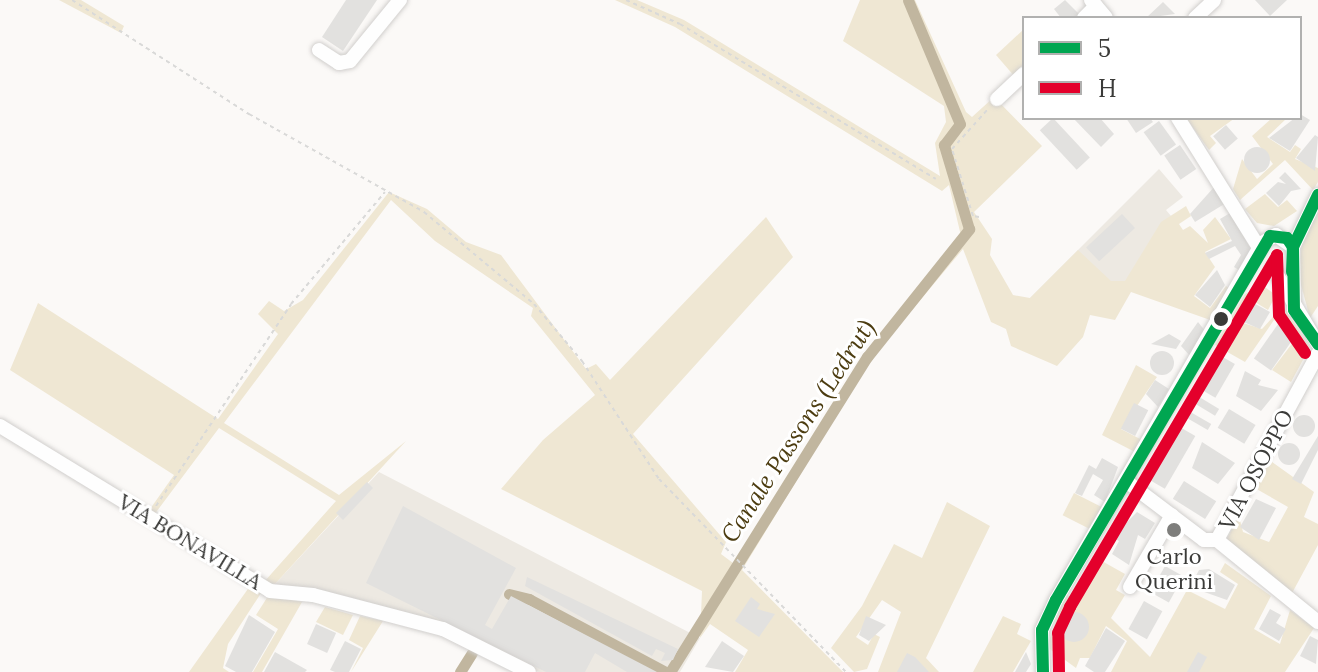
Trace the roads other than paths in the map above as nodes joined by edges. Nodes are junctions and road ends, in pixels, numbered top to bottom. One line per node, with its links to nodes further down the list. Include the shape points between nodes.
1 (400, 0): 4 (street, via 350,61 339,63)
2 (1214, 0): 3 (street)
3 (1197, 16)
4 (319, 50)
5 (1022, 76): 6 (street)
6 (997, 99)
7 (1179, 120): 10 (street)
8 (1318, 195): 9 (street)
9 (1305, 215): 11 (street); 13 (street)
10 (1242, 217): 11 (street); 12 (street)
11 (1273, 235): 12 (street); 13 (street)
12 (1260, 252): 14 (street); 15 (street)
13 (1293, 252): 14 (street); 16 (street)
14 (1271, 268): 15 (street); 16 (street)
15 (1239, 290): 20 (street)
16 (1294, 310): 17 (street)
17 (1318, 344)
18 (1318, 354): 22 (street, VIA OSOPPO)
19 (0, 426): 26 (street, VIA BONAVILLA, via 270,591 313,595 443,629)
20 (1126, 481): 21 (street); 25 (street, via 1048,615)
21 (1172, 515): 22 (street); 23 (street)
22 (1216, 541): 24 (street)
23 (1130, 587)
24 (1318, 622)
25 (1046, 670)
26 (529, 672)

